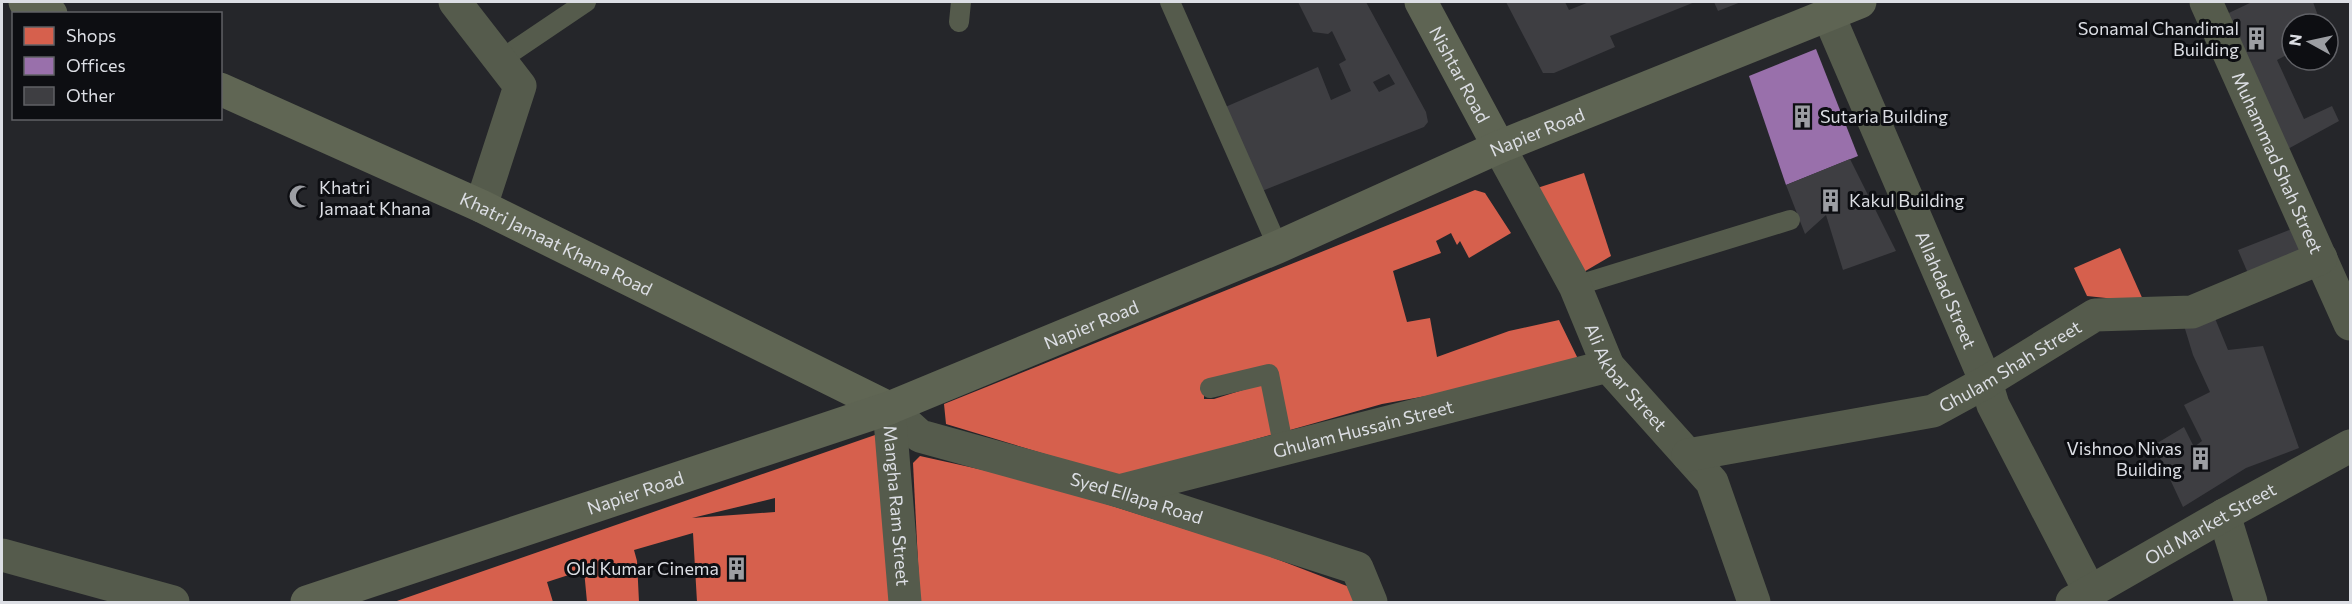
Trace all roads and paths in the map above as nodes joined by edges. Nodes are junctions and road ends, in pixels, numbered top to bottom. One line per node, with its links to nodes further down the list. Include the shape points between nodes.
1 (25, 2): 9 (street)
2 (455, 2): 12 (street)
3 (586, 2): 12 (lane)
4 (961, 2): 11 (lane)
5 (1170, 2): 17 (lane)
6 (1420, 2): 14 (main road, Nishtar Road)
7 (1860, 2): 10 (main road, Napier Road)
8 (2206, 2): 18 (street, Muhammad Shah Street)
9 (47, 12)
10 (1828, 14): 14 (main road, Napier Road); 22 (street, Allahdad Street)
11 (959, 22)
12 (500, 60): 15 (street, via 520,86)
13 (222, 90): 15 (street, Khatri Jamaat Khana Road)
14 (1499, 147): 17 (main road, Napier Road); 19 (street, Ali Akbar Street)
15 (481, 206): 24 (street, Khatri Jamaat Khana Road)
16 (1790, 220): 19 (lane)
17 (1278, 247): 24 (main road, Napier Road)
18 (2321, 258): 20 (street, Muhammad Shah Street); 22 (street, Ghulam Shah Street, via 2192,312 2095,315)
19 (1575, 286): 21 (street, Ali Akbar Street)
20 (2350, 324)
21 (1608, 366): 26 (street, Ghulam Hussain Street); 27 (street, Ali Akbar Street)
22 (1986, 382): 27 (street, Ghulam Shah Street, via 1933,411); 31 (street, Allahdad Street)
23 (1210, 388): 26 (lane, via 1269,374)
24 (889, 408): 28 (street, Syed Ellapa Road, via 920,436); 33 (main road, Napier Road); 34 (street, Mangha Ram Street)
25 (2350, 446): 29 (street, Old Market Street)
26 (1284, 448): 28 (street, Ghulam Hussain Street)
27 (1688, 455): 36 (street, Ali Akbar Street, via 1712,482)
28 (1119, 491): 35 (street, Syed Ellapa Road, via 1357,568)
29 (2224, 515): 31 (street, Old Market Street); 37 (street)
30 (2, 555): 32 (street)
31 (2081, 597)
32 (173, 603)
33 (307, 603)
34 (905, 603)
35 (1371, 603)
36 (1754, 603)
37 (2251, 603)

